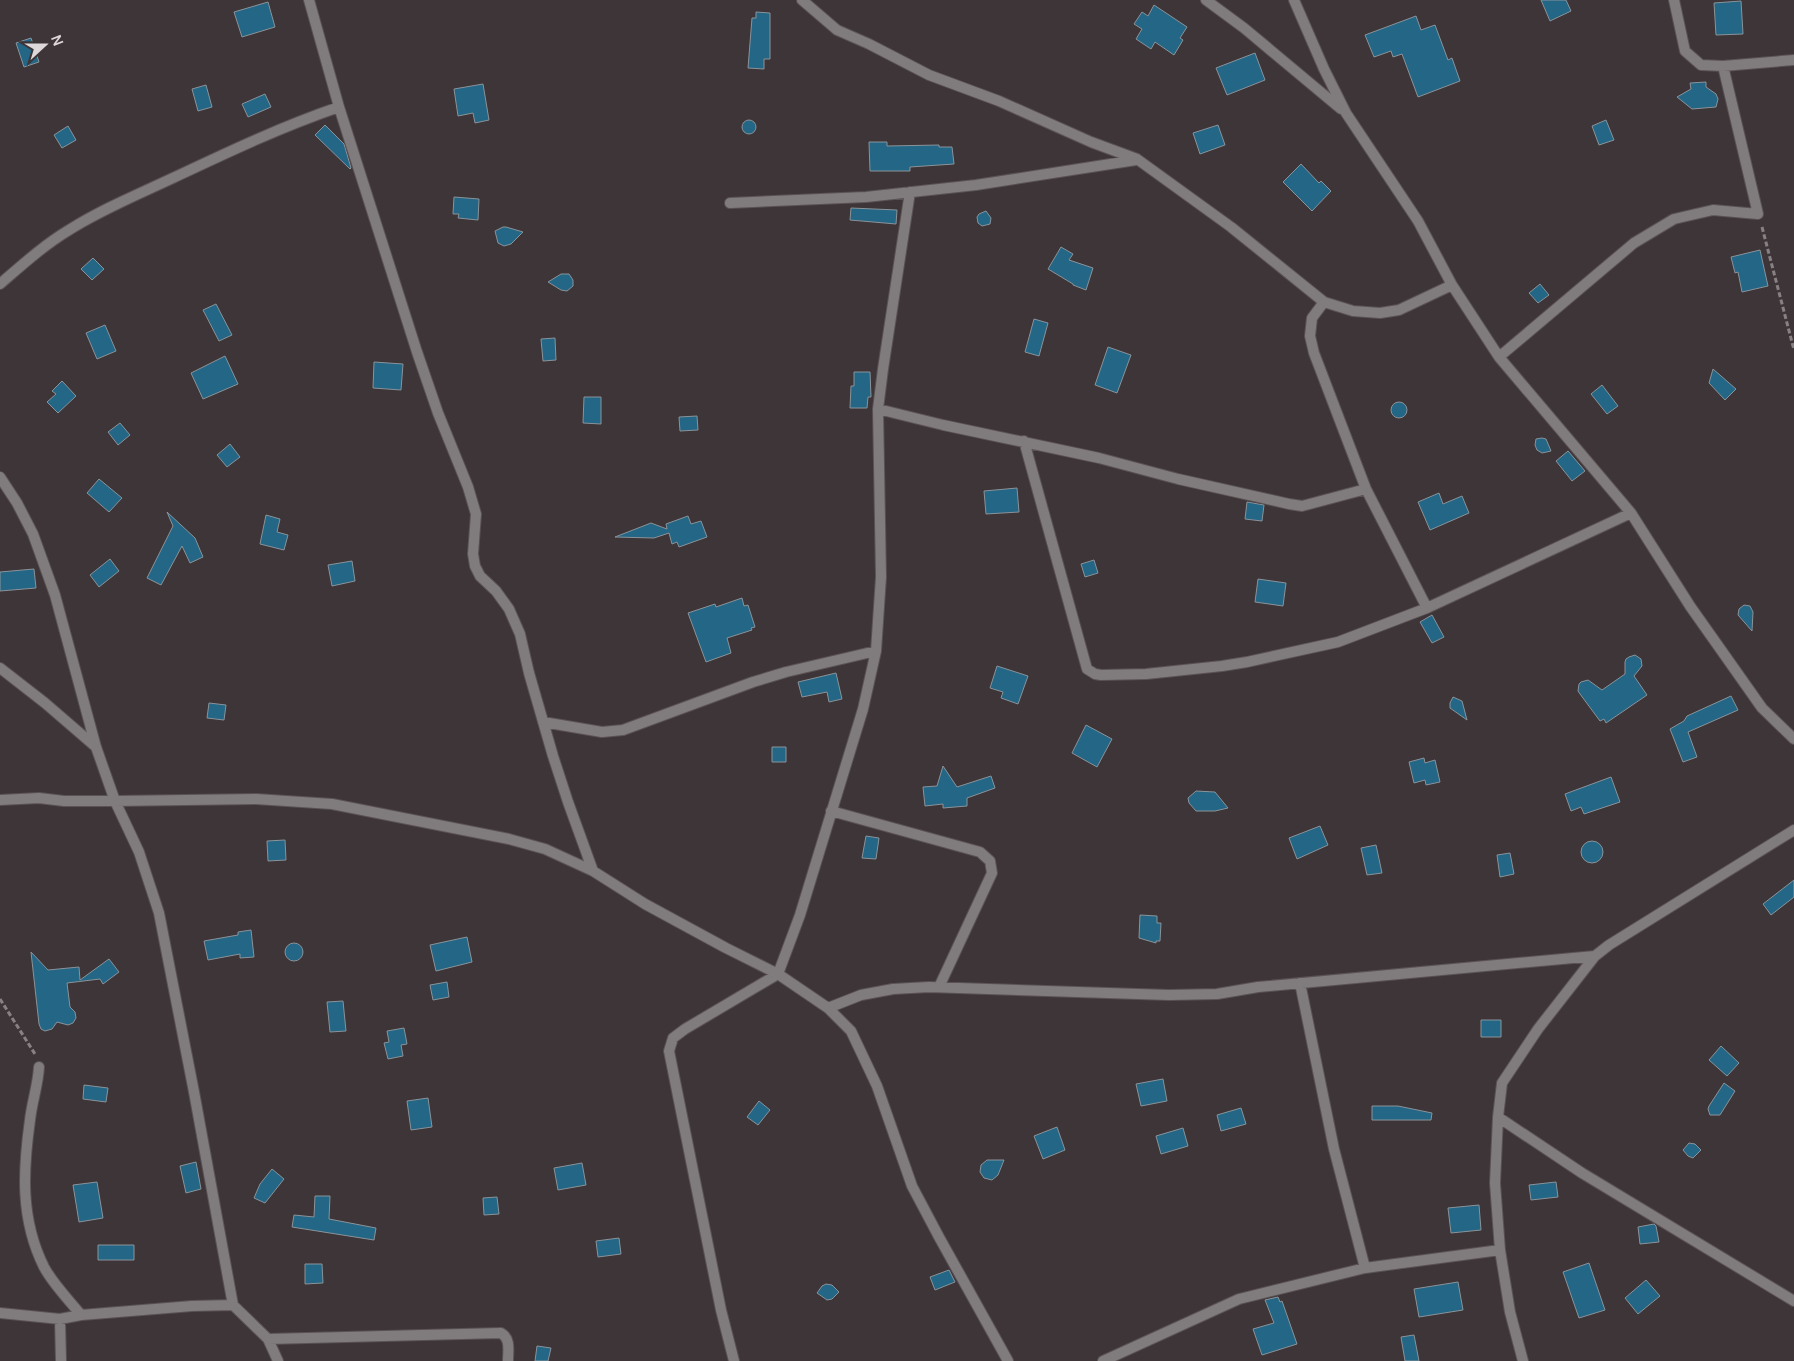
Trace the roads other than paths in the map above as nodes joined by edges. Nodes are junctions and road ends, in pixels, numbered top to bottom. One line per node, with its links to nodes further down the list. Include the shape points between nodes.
1 (309, 0): 8 (street)
2 (802, 0): 10 (street, via 837,30 929,75)
3 (1206, 0): 9 (street)
4 (1294, 0): 9 (street)
5 (1674, 0): 7 (street, via 1685,51 1701,65)
6 (1794, 60): 7 (street)
7 (1723, 66): 16 (street, via 1758,214 1713,210 1674,219 1634,242)
8 (340, 107): 13 (street, via 222,154 106,209 55,239); 25 (street, via 417,352 476,514 475,566 505,603 520,634)
9 (1346, 113): 14 (street, via 1418,221)
10 (1137, 159): 11 (street, via 976,185); 15 (street, via 1231,227)
11 (910, 192): 12 (street, via 866,197); 17 (street)
12 (730, 202)
13 (0, 284)
14 (1452, 285): 15 (street, via 1399,310 1380,313 1353,312); 16 (street)
15 (1324, 302): 20 (street, via 1312,318 1310,336)
16 (1499, 358): 21 (street)
17 (878, 409): 18 (street); 23 (street, via 881,578)
18 (1024, 441): 20 (street, via 1302,506); 22 (street, via 1087,669 1095,674 1146,674 1247,662 1338,642)
19 (0, 477): 27 (street, via 33,534 55,596)
20 (1366, 489): 22 (street)
21 (1632, 513): 22 (street); 26 (street, via 1690,606 1762,708)
22 (1427, 608)
23 (876, 651): 25 (street, via 753,682 623,730 602,732); 30 (street, via 863,709)
24 (0, 668): 27 (street)
25 (544, 722): 32 (street)
26 (1794, 740)
27 (96, 747): 29 (street)
28 (0, 800): 29 (street, via 39,798)
29 (115, 802): 32 (street, via 256,799 332,804 509,839 546,849); 43 (street, via 139,852 159,913)
30 (831, 811): 34 (street); 36 (street, via 980,852 990,861 992,874)
31 (1794, 830): 33 (street)
32 (593, 871): 34 (street, via 645,904)
33 (1595, 956): 35 (street); 39 (street, via 1538,1029 1502,1084)
34 (778, 974): 37 (street); 51 (street, via 685,1029 673,1038 669,1051)
35 (1300, 983): 36 (street, via 1217,994 1169,995); 41 (street, via 1334,1149)
36 (939, 987): 37 (street, via 893,989 861,995)
37 (828, 1008): 52 (street, via 851,1031 877,1086 912,1186)
38 (39, 1067): 45 (street, via 27,1144 25,1201 28,1221 45,1268)
39 (1498, 1117): 40 (street, via 1495,1183); 42 (street, via 1582,1173)
40 (1500, 1250): 41 (street); 54 (street, via 1510,1312)
41 (1365, 1268): 53 (street, via 1239,1299)
42 (1794, 1301)
43 (233, 1305): 45 (street); 47 (street)
44 (0, 1313): 46 (street)
45 (82, 1315): 46 (street)
46 (60, 1319): 48 (street)
47 (268, 1339): 49 (street); 50 (street, via 501,1333 508,1340)
48 (61, 1361)
49 (278, 1361)
50 (508, 1361)
51 (734, 1361)
52 (1008, 1361)
53 (1103, 1361)
54 (1523, 1361)

